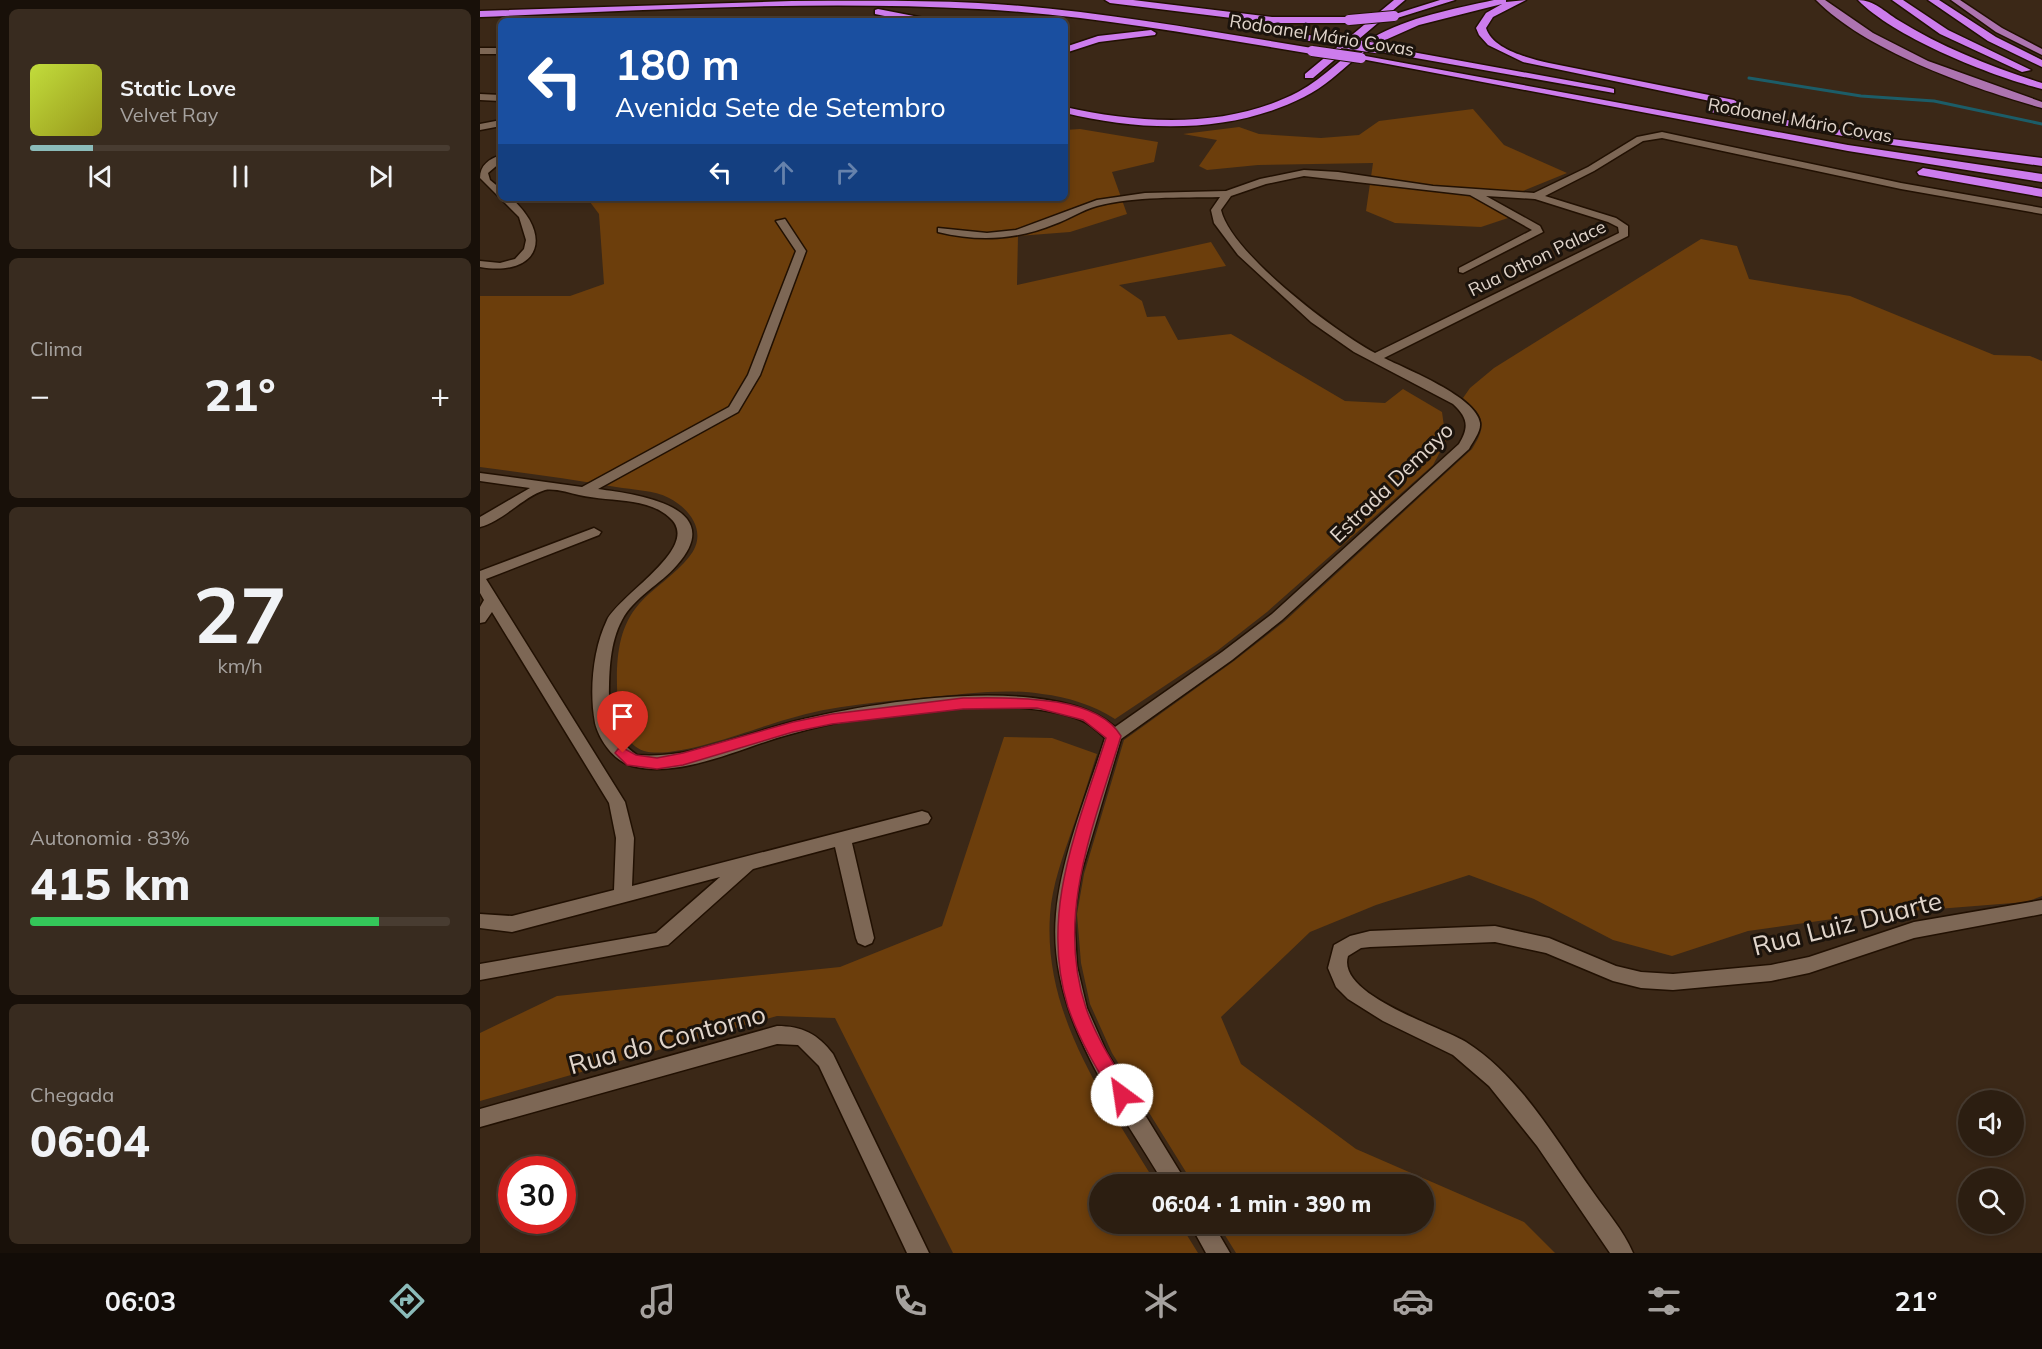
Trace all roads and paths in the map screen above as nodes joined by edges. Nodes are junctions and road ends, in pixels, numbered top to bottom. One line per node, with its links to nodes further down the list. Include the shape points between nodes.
1 (1400, 0): 15 (highway)
2 (1406, 0): 15 (highway)
3 (1450, 0): 15 (highway)
4 (1506, 0): 34 (highway, via 1387,34 1302,94 1243,115 1131,122)
5 (1521, 0): 37 (highway, via 1484,18 1480,30 1493,45 1522,58)
6 (1820, 0): 33 (main road, via 1849,22 1905,53)
7 (1863, 0): 27 (highway, via 1947,51)
8 (1883, 0): 27 (highway, via 1945,42)
9 (1897, 0): 25 (highway, via 1944,32)
10 (1933, 0): 24 (highway, via 1992,39)
11 (1955, 0): 23 (main road, via 1999,30)
12 (795, 3): 14 (highway, Rodoanel Mário Covas); 16 (highway); 19 (highway, Rodoanel Mário Covas, via 1021,9)
13 (1106, 3): 15 (highway, bridge, via 1272,20 1350,20); 17 (highway, Rodoanel Mário Covas)
14 (480, 14)
15 (1390, 14): 32 (highway, via 1301,82 1249,104 1189,114 1143,114)
16 (908, 18)
17 (1249, 28)
18 (1280, 33): 28 (highway, Rodoanel Mário Covas, bridge)
19 (1275, 45): 20 (highway, via 1140,33 1098,39); 26 (highway, Rodoanel Mário Covas, bridge)
20 (1068, 49)
21 (480, 51): 22 (street)
22 (498, 51)
23 (2042, 52)
24 (2042, 64)
25 (2042, 75)
26 (1478, 80): 40 (highway, Rodoanel Mário Covas, via 1848,148); 44 (highway)
27 (2042, 86)
28 (1619, 93)
29 (480, 97): 30 (street)
30 (498, 98)
31 (1653, 99): 37 (highway, Rodoanel Mário Covas)
32 (1076, 101)
33 (2042, 105)
34 (1068, 111)
35 (498, 124): 36 (street)
36 (480, 127)
37 (1983, 155): 39 (highway, Rodoanel Mário Covas)
38 (498, 161): 41 (street, via 483,173)
39 (2042, 162)
40 (2042, 178)
41 (498, 191)
42 (1473, 192): 43 (street, via 1315,173 1285,175); 45 (street); 51 (street, via 1538,232)
43 (1227, 194): 49 (street, via 1109,201 1004,236 976,237); 52 (street, Estrada Demayo, via 1218,205 1216,216 1242,254 1315,320)
44 (2042, 194)
45 (1536, 196): 47 (street, via 1640,139 1656,135); 52 (street, Rua Othon Palace, via 1612,220 1623,226 1624,234)
46 (508, 201): 50 (street, via 524,217 529,229 527,256 497,266)
47 (2042, 211)
48 (781, 221): 55 (street, via 801,251 754,375 734,409)
49 (942, 230)
50 (480, 264)
51 (1463, 270)
52 (1374, 357): 62 (street, Estrada Demayo, via 1466,408 1474,423 1464,446 1277,617)
53 (480, 477): 54 (street)
54 (541, 487): 55 (street); 56 (street)
55 (582, 492): 62 (street, via 658,504 680,519 685,530 685,542 678,555 626,603 608,638 601,674 604,726 614,745 632,761 683,759 832,719 963,704 1014,702 1062,709 1088,716)
56 (480, 523)
57 (594, 532): 58 (street)
58 (480, 576)
59 (480, 581): 60 (street)
60 (492, 600): 61 (street); 66 (street, via 616,802 626,838)
61 (480, 618)
62 (1114, 736): 72 (street, via 1072,873 1065,915 1068,966 1077,1008 1100,1059)
63 (922, 818): 64 (street)
64 (842, 839): 65 (street); 69 (street)
65 (749, 863): 66 (street); 70 (street, via 661,940)
66 (623, 895): 68 (street, via 512,924)
67 (2042, 907): 76 (street, Rua Luiz Duarte, via 1914,930 1809,965 1771,973 1673,982 1613,973 1549,945 1495,934 1370,939 1349,944 1341,951 1337,963 1341,979 1363,1000 1461,1050 1490,1074 1527,1117)
68 (480, 921)
69 (865, 938)
70 (480, 972)
71 (480, 1118): 74 (street, Rua do Contorno, via 777,1035 795,1034 812,1042 826,1060)
72 (1170, 1174)
73 (1207, 1234): 75 (street)
74 (918, 1253)
75 (1219, 1253)
76 (1622, 1253)

